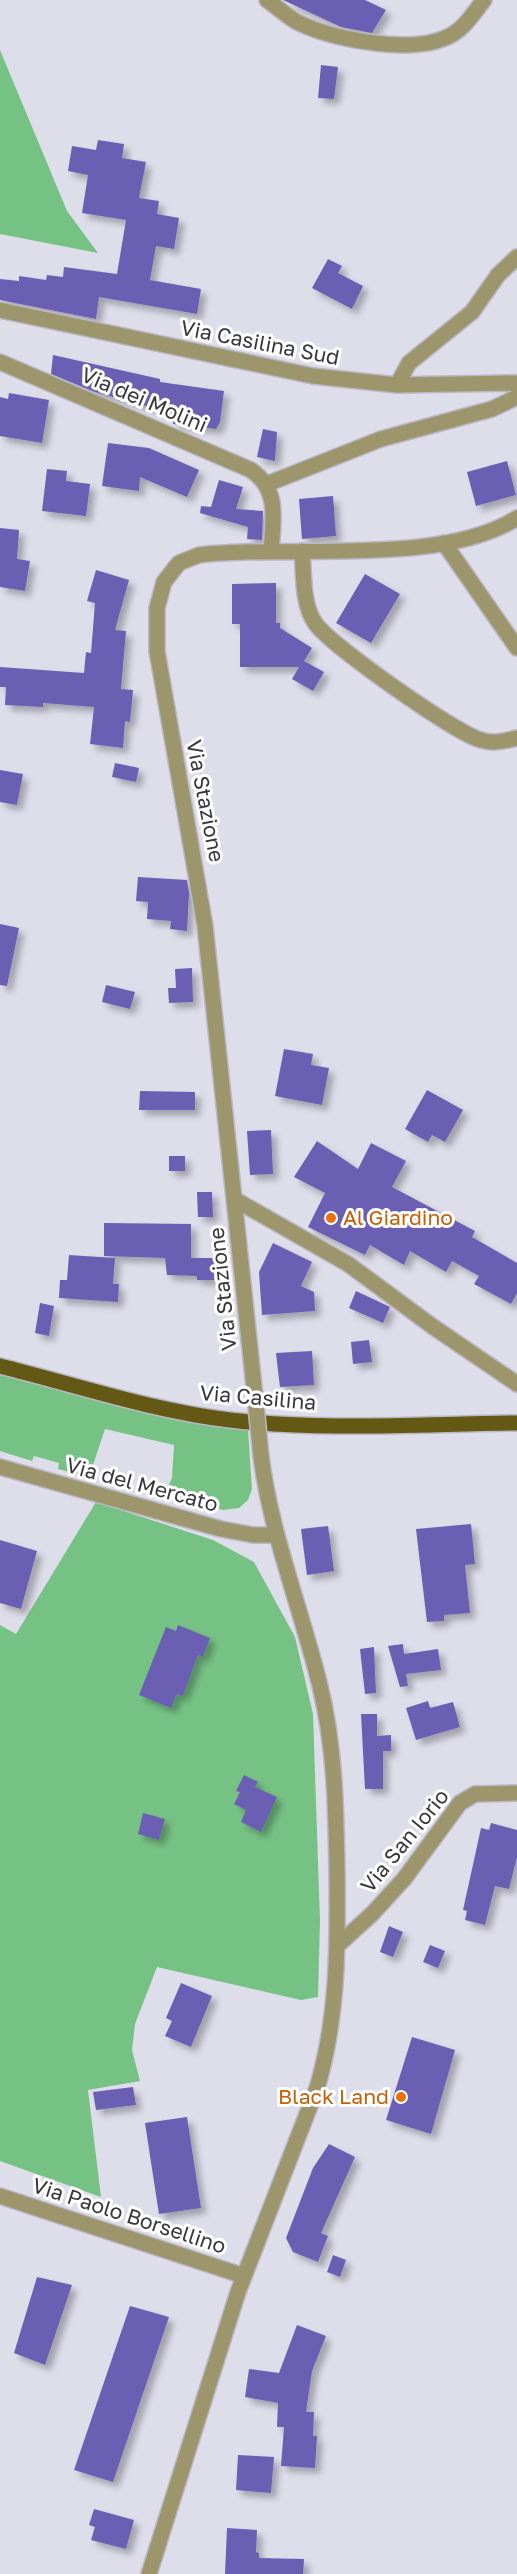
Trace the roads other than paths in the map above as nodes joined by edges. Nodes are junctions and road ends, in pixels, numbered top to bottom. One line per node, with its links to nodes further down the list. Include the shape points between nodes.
1 (267, 0): 2 (street, via 296,21 334,37 406,45 447,38 464,26)
2 (481, 2)
3 (517, 257): 7 (street, via 498,275 472,312 409,363)
4 (0, 310): 7 (street, Via Casilina Sud, via 281,371)
5 (0, 362): 9 (street, Via dei Molini, via 237,463)
6 (517, 383): 7 (street, Via Casilina Sud)
7 (397, 385)
8 (517, 397): 9 (street, via 492,409 365,445)
9 (267, 484): 13 (street, via 274,507)
10 (517, 518): 11 (street, Via Stazione, via 491,531)
11 (444, 543): 12 (street, Via Stazione); 14 (street)
12 (302, 551): 13 (street, Via Stazione); 15 (street, via 308,607 315,623 329,638 472,738 494,742)
13 (271, 552): 16 (street, Via Stazione, via 206,554 183,561 164,582 157,617 159,672 206,926)
14 (517, 648)
15 (517, 738)
16 (234, 1199): 18 (street, via 348,1264); 21 (street, Via Stazione, bridge, via 261,1456)
17 (0, 1366): 19 (main road, Via Casilina, via 156,1406 231,1420 346,1426)
18 (517, 1384)
19 (517, 1423)
20 (0, 1467): 21 (street, Via del Mercato, via 221,1529)
21 (276, 1535): 23 (street, Via Stazione, via 328,1721 335,1790)
22 (517, 1793): 23 (street, Via San Iorio, via 475,1794 460,1803 404,1880)
23 (338, 1945): 25 (street, Via Stazione, via 333,2014 323,2071)
24 (0, 2196): 25 (street, Via Paolo Borsellino)
25 (244, 2276): 26 (street, Via Stazione)
26 (149, 2574)

